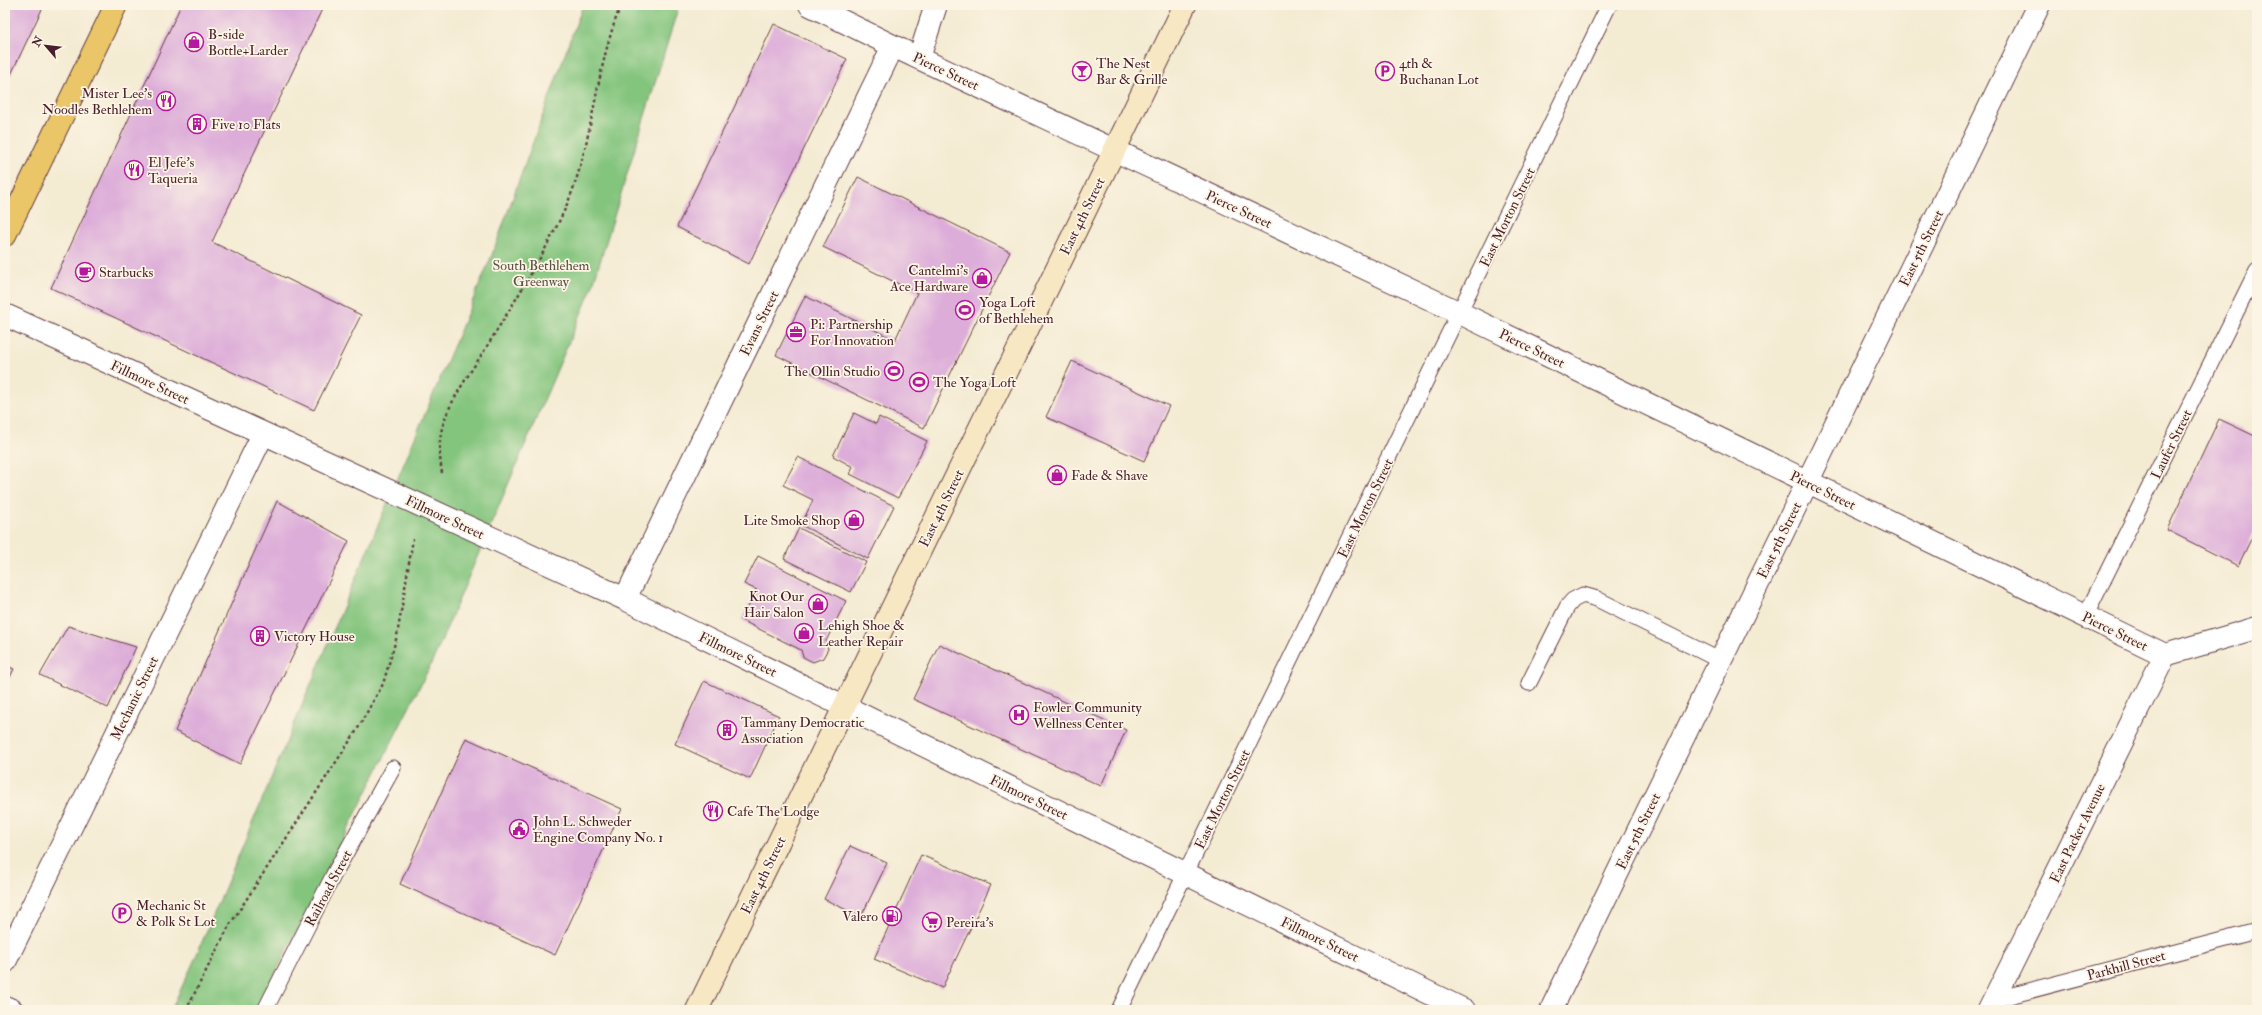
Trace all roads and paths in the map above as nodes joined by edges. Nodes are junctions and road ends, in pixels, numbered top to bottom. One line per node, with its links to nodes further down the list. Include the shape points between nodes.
1 (116, 5): 11 (highway)
2 (621, 5): 16 (path, via 605,52 583,159 565,208 539,261 445,419 438,451)
3 (810, 5): 8 (street, Pierce Street)
4 (936, 5): 9 (street)
5 (1185, 5): 10 (main road, East 4th Street)
6 (1609, 5): 13 (lane, East Morton Street)
7 (2039, 5): 17 (street, East 5th Street)
8 (893, 46): 9 (street, Pierce Street); 19 (street, Evans Street)
9 (919, 58): 10 (street, Pierce Street)
10 (1115, 150): 13 (street, Pierce Street); 25 (main road, East 4th Street)
11 (5, 235)
12 (2257, 270): 20 (lane, Laufer Street)
13 (1460, 313): 17 (street, Pierce Street); 27 (lane, East Morton Street)
14 (5, 315): 15 (street, Fillmore Street)
15 (263, 434): 19 (street, Fillmore Street); 29 (street, Mechanic Street)
16 (442, 473)
17 (1807, 482): 20 (street, Pierce Street); 23 (street, East 5th Street)
18 (413, 539): 33 (path, via 397,636 383,684 357,730 229,926)
19 (625, 599): 25 (street, Fillmore Street)
20 (2085, 617): 22 (street, Pierce Street)
21 (2257, 628): 22 (street, Pierce Street)
22 (2164, 655): 30 (street, East Packer Avenue)
23 (1720, 661): 24 (lane, via 1583,594 1566,607); 38 (street, East 5th Street)
24 (1529, 683)
25 (844, 706): 27 (street, Fillmore Street); 35 (main road, East 4th Street)
26 (393, 768): 34 (lane, Railroad Street, via 334,874)
27 (1186, 873): 36 (lane, East Morton Street); 37 (street, Fillmore Street)
28 (2257, 931): 30 (lane, Parkhill Street)
29 (5, 962)
30 (1992, 1005)
31 (5, 1007): 32 (street)
32 (12, 1010)
33 (186, 1010)
34 (265, 1010)
35 (697, 1010)
36 (1119, 1010)
37 (1464, 1010)
38 (1551, 1010)

